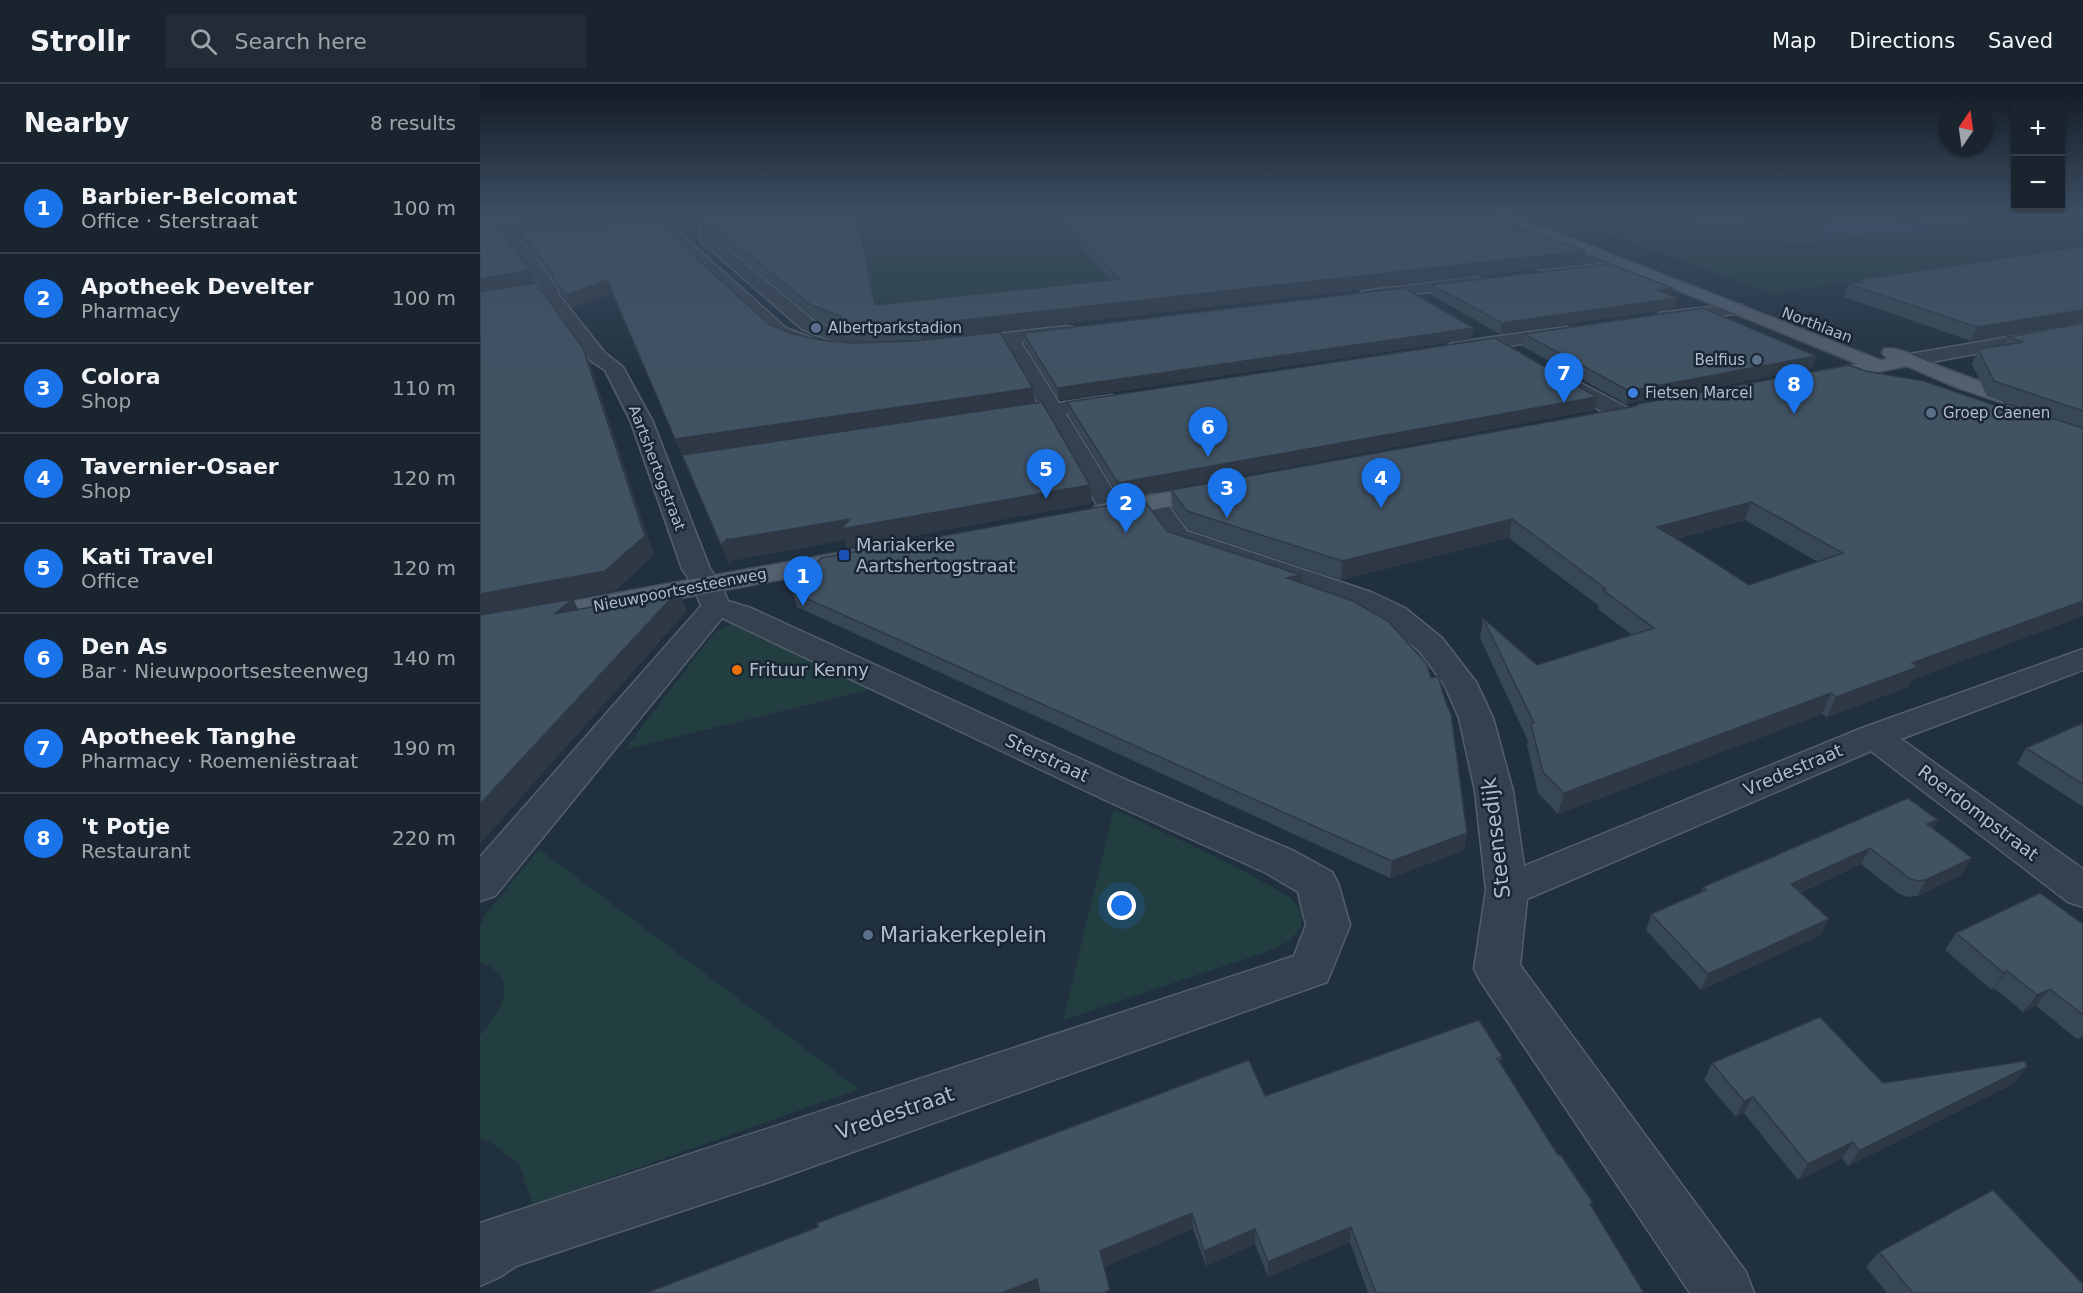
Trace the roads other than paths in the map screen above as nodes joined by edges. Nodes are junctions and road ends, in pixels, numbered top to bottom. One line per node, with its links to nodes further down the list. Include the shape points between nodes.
1 (536, 269): 8 (street, Aartshertogstraat)
2 (711, 269): 17 (street, via 780,332 804,342 884,350)
3 (743, 269): 17 (street, via 808,325 828,334 907,339 1077,325)
4 (1541, 269): 5 (street, via 1526,272)
5 (1569, 269)
6 (1636, 269): 12 (main road, Northlaan)
7 (1671, 269): 21 (main road, Northlaan)
8 (550, 288): 10 (street); 33 (street, Aartshertogstraat, via 551,295 598,357 613,367 642,422)
9 (1407, 291): 9 (street, via 1492,276 1350,293); 11 (street)
10 (527, 292)
11 (1437, 308)
12 (1737, 309): 13 (street); 22 (main road, Northlaan)
13 (1645, 320)
14 (1467, 325): 18 (street)
15 (1588, 329): 18 (street)
16 (2083, 329): 21 (street)
17 (1010, 338): 26 (street)
18 (1497, 342): 19 (street); 20 (street)
19 (1439, 351)
20 (1526, 359)
21 (1910, 360): 22 (main road); 30 (main road, Northlaan, via 1965,384)
22 (1879, 367): 24 (main road); 31 (main road, Northlaan)
23 (1546, 370): 27 (street)
24 (1798, 382)
25 (1134, 397): 26 (street)
26 (1052, 410): 28 (street); 36 (street)
27 (1635, 413): 29 (main road)
28 (985, 420)
29 (1589, 421)
30 (2083, 424)
31 (2083, 438)
32 (681, 465): 33 (street)
33 (657, 468): 39 (street, Aartshertogstraat, via 696,569)
34 (1244, 485): 35 (main road)
35 (1153, 502): 36 (main road); 44 (street, Steensedijk, via 1178,537 1361,598 1394,614 1431,645 1460,682 1476,718 1494,791)
36 (1112, 510): 37 (main road)
37 (1077, 516)
38 (883, 552): 39 (main road, Nieuwpoortsesteenweg)
39 (711, 596): 40 (main road, Nieuwpoortsesteenweg); 43 (street); 46 (street, Sterstraat, via 740,614 1120,792 1280,862 1317,883 1328,925)
40 (480, 627)
41 (2083, 659): 42 (street, Vredestraat)
42 (1874, 736): 44 (street, Vredestraat); 45 (street, Roerdompstraat)
43 (480, 885)
44 (1507, 890): 48 (street, Steensedijk, via 1497,969)
45 (2083, 891)
46 (1311, 969): 47 (street, Vredestraat, via 769,1156 500,1243)
47 (480, 1257)
48 (1725, 1293)

